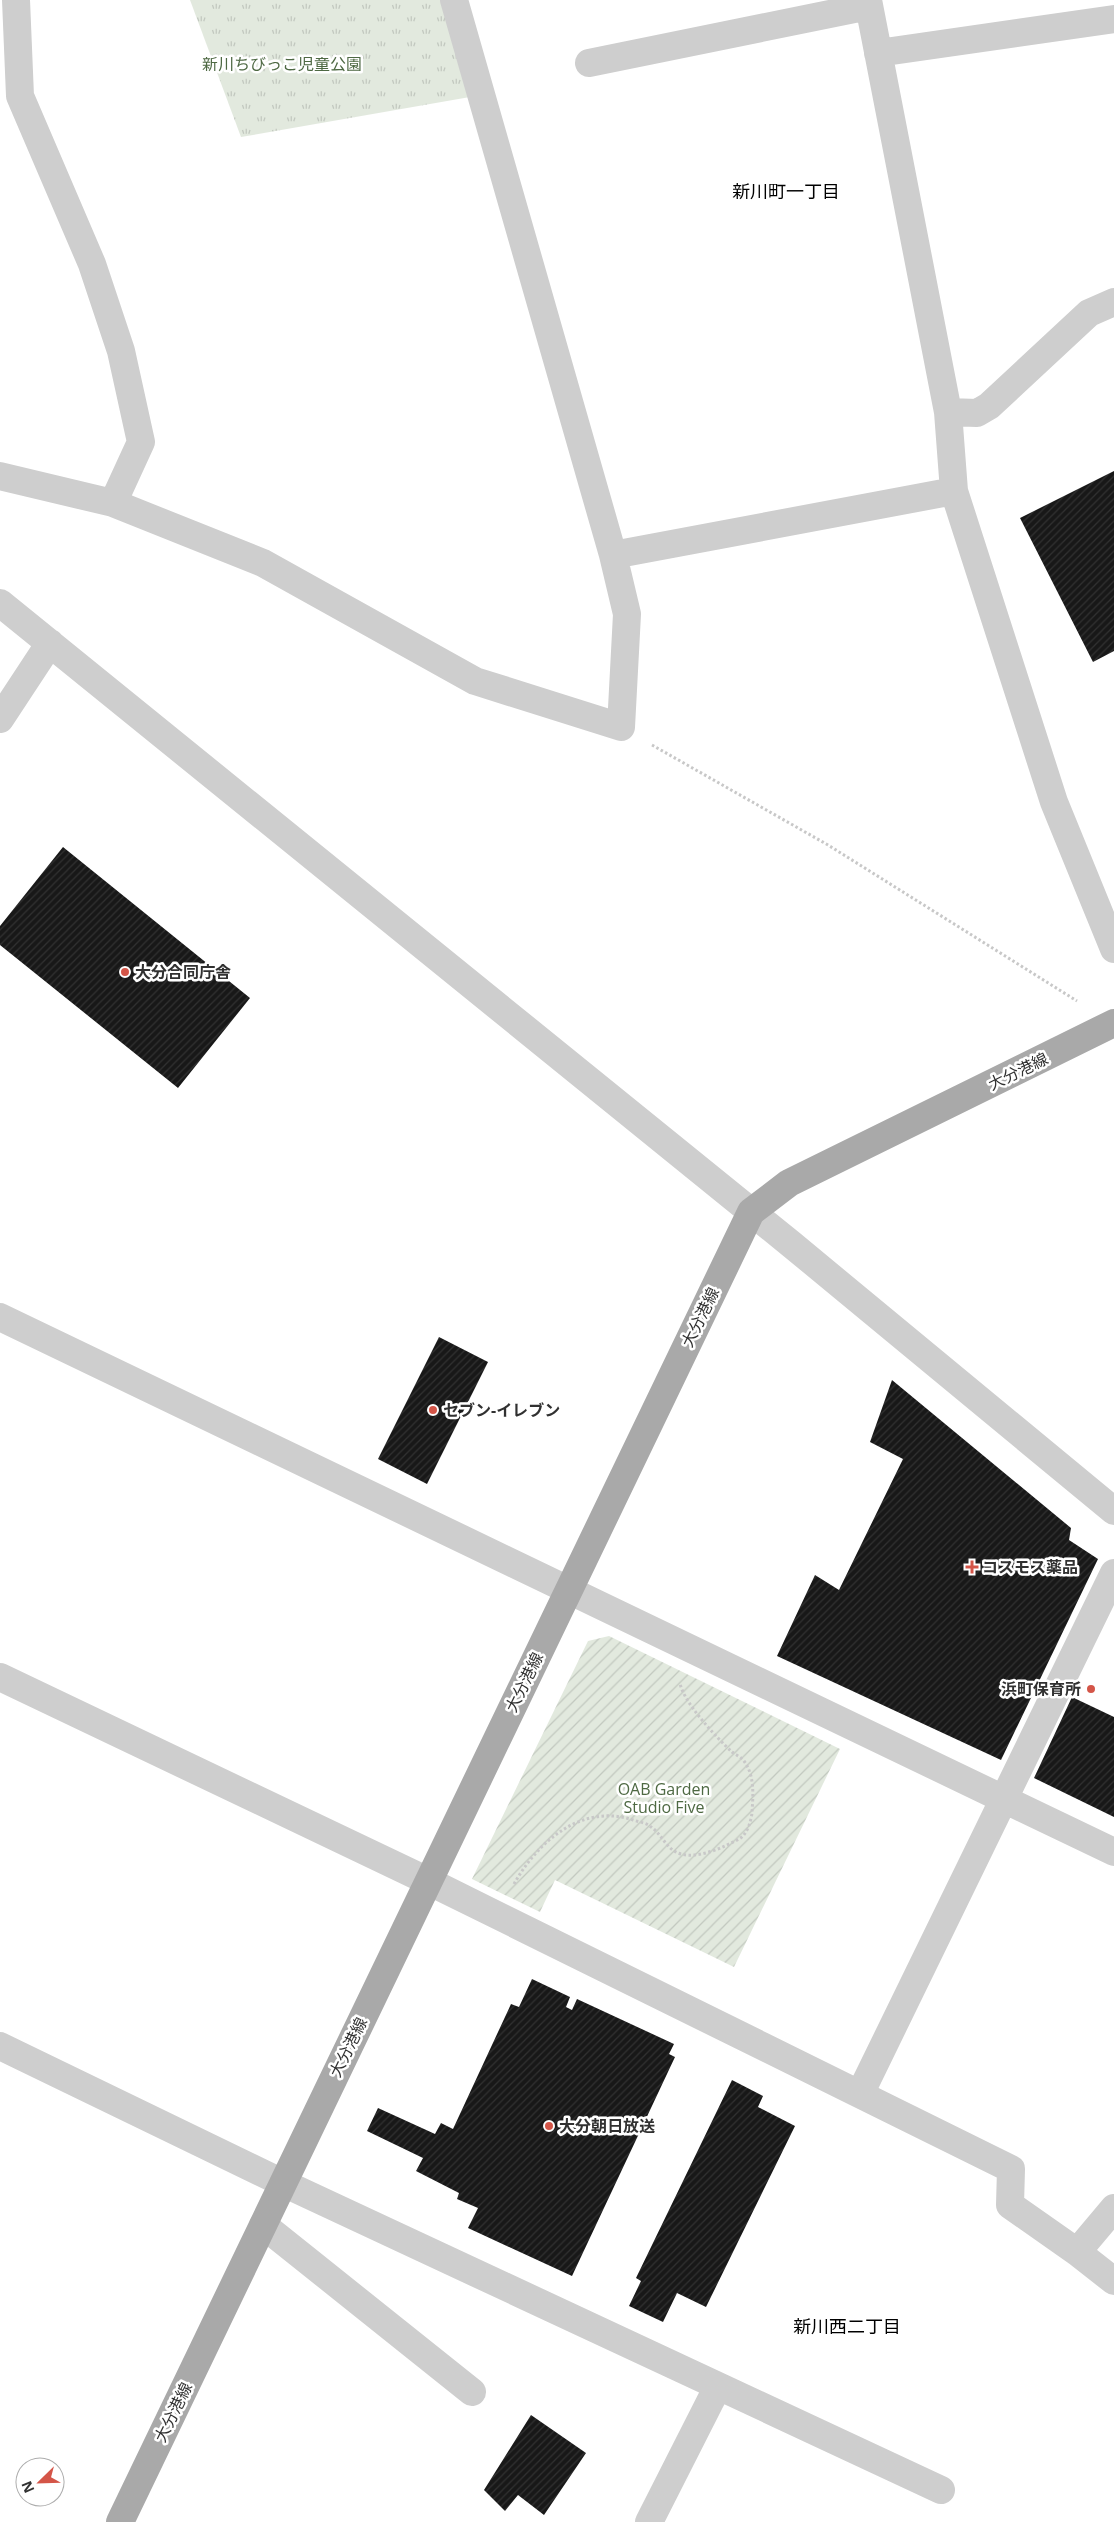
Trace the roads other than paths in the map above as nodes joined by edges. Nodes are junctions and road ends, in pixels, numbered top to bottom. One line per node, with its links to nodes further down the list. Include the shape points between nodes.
1 (16, 0): 11 (street, via 20,96 92,264 121,351 141,442)
2 (454, 0): 12 (street)
3 (868, 3): 5 (street); 6 (street)
4 (1114, 19): 5 (street)
5 (878, 53): 8 (street)
6 (589, 63)
7 (1114, 302): 8 (street, via 1089,314 989,406 977,412)
8 (948, 412): 10 (street)
9 (0, 476): 11 (street)
10 (954, 491): 12 (street); 16 (street, via 1054,802)
11 (113, 503): 12 (street, via 264,563 475,681 621,727 627,614)
12 (613, 555)
13 (0, 603): 14 (street)
14 (50, 643): 15 (street); 18 (street)
15 (0, 719)
16 (1114, 949)
17 (1114, 1023): 18 (main road, 大分港線, via 789,1183)
18 (751, 1212): 20 (street); 22 (main road, 大分港線)
19 (0, 1317): 22 (street)
20 (1114, 1511)
21 (1114, 1573): 24 (street)
22 (569, 1590): 24 (street); 26 (main road, 大分港線)
23 (0, 1677): 26 (street)
24 (1004, 1799): 25 (street); 28 (street)
25 (1114, 1852)
26 (428, 1881): 28 (street); 29 (main road, 大分港線)
27 (0, 2046): 29 (street)
28 (860, 2094): 32 (street, via 1012,2169 1010,2205)
29 (283, 2183): 31 (main road, 大分港線); 34 (street)
30 (1114, 2208): 32 (street)
31 (263, 2225): 35 (street); 37 (main road, 大分港線)
32 (1078, 2252): 33 (street)
33 (1114, 2281)
34 (718, 2386): 36 (street); 38 (street)
35 (472, 2392)
36 (941, 2490)
37 (120, 2522)
38 (649, 2522)

